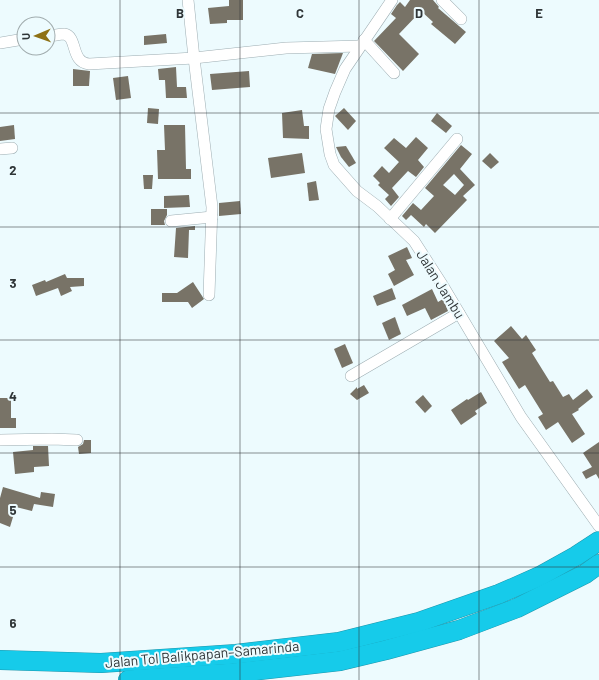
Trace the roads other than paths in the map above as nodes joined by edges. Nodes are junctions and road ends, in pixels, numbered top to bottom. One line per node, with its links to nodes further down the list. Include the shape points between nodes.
1 (188, 0): 9 (street)
2 (392, 0): 8 (street, Jalan Jambu)
3 (442, 0): 4 (street)
4 (461, 19)
5 (56, 35): 9 (street, via 65,34 71,39 80,61 84,64)
6 (16, 41): 7 (street)
7 (0, 43)
8 (362, 43): 9 (street); 10 (street); 15 (street, Jalan Jambu, via 345,69 329,109 326,128 328,143 334,165 338,170 357,191)
9 (194, 58): 14 (street)
10 (394, 73)
11 (457, 139): 15 (street)
12 (12, 148): 13 (street)
13 (0, 149)
14 (212, 217): 16 (street); 17 (street)
15 (390, 219): 18 (street, Jalan Jambu, via 417,246)
16 (171, 221)
17 (209, 295)
18 (459, 313): 19 (street); 22 (street, Jalan Jambu, via 521,417)
19 (351, 376)
20 (0, 440): 21 (street)
21 (77, 440)
22 (599, 526)
23 (599, 541): 25 (highway, Jalan Tol Balikpapan–Samarinda, via 546,572 499,594 419,622 338,642 236,654 101,663)
24 (599, 564): 26 (highway, Jalan Tol Balikpapan–Samarinda, via 585,574 517,608 459,630 392,649 340,661 234,673)
25 (0, 660)
26 (128, 680)

